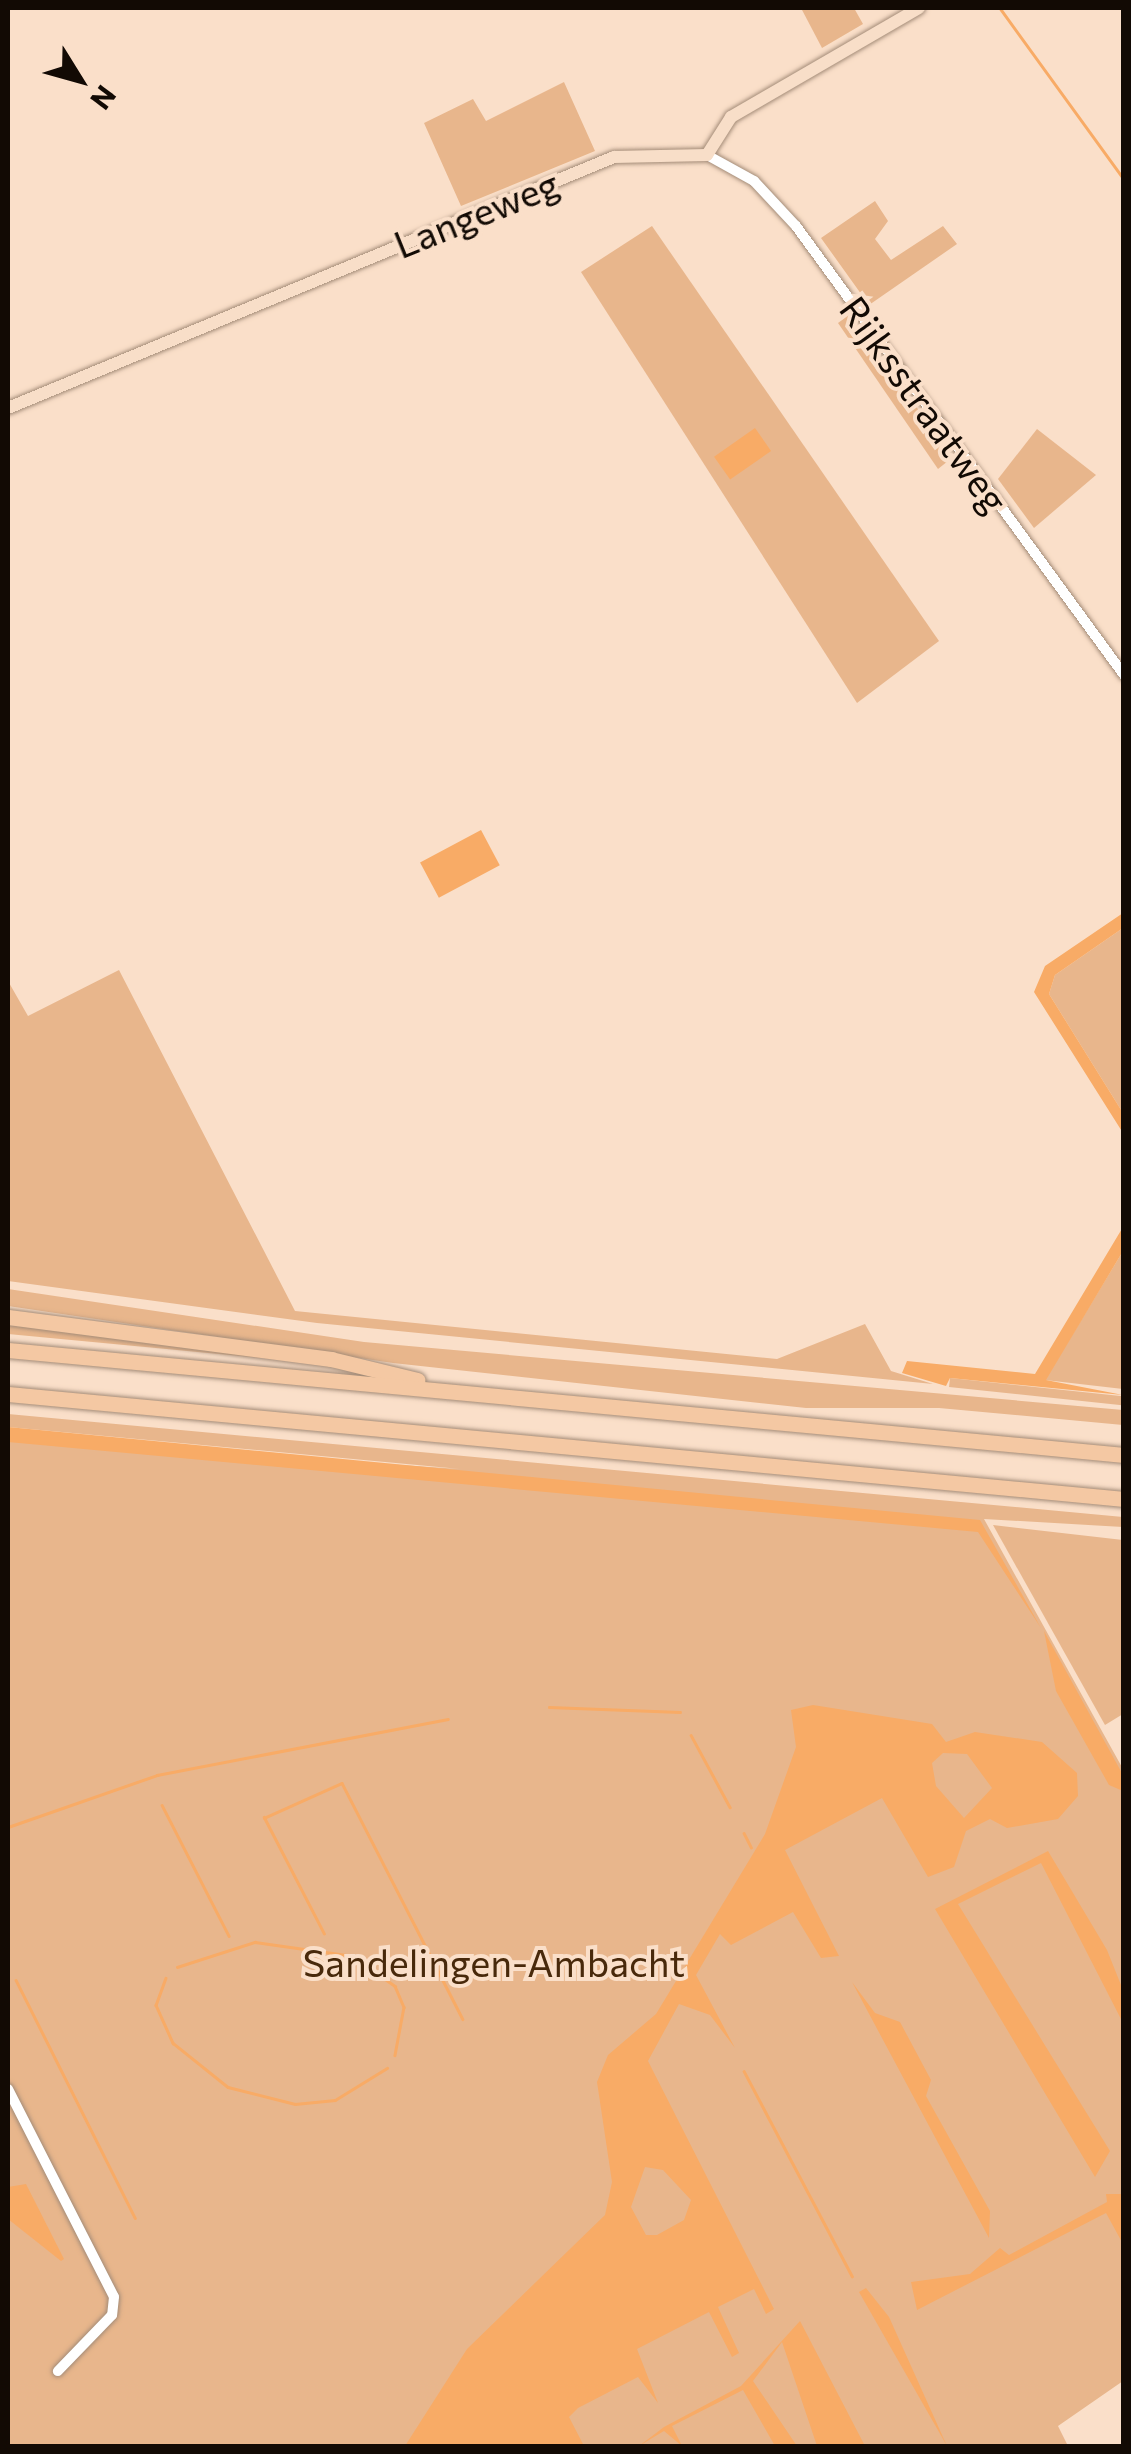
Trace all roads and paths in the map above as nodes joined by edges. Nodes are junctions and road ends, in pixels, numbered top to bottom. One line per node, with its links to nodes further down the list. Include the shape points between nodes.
1 (919, 8): 2 (main road, via 731,117)
2 (707, 155): 3 (main road, Langeweg, via 614,157); 4 (street, Rijksstraatweg, via 754,181 796,226)
3 (8, 408)
4 (1124, 674)
5 (8, 1317): 7 (highway, via 331,1358)
6 (8, 1350): 7 (highway)
7 (471, 1393): 9 (highway)
8 (8, 1397): 10 (highway)
9 (1124, 1455)
10 (1124, 1500)
11 (8, 2089): 12 (street, via 116,2306)
12 (58, 2371)

